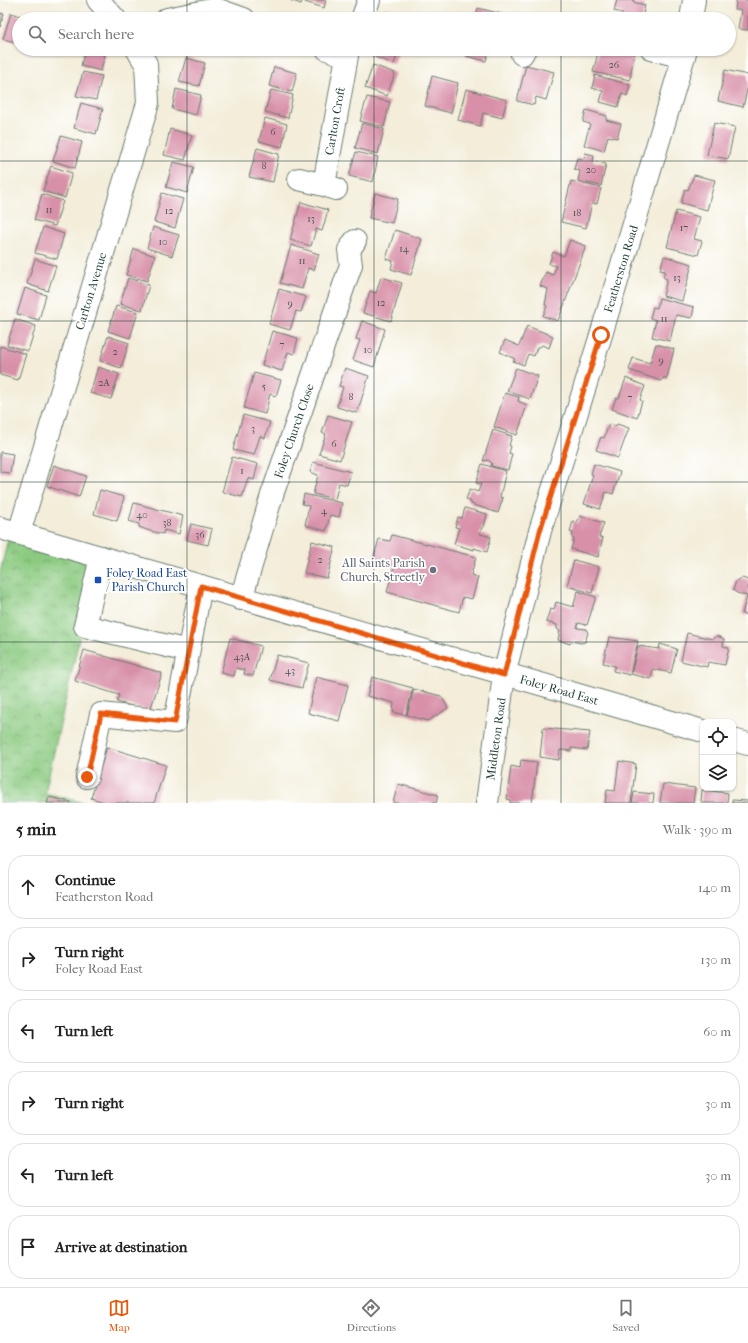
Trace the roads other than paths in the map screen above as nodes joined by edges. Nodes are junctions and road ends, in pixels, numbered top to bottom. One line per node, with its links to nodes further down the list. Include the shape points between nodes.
1 (98, 0): 5 (street)
2 (369, 0): 8 (street)
3 (694, 0): 9 (street)
4 (217, 4): 6 (street); 7 (street)
5 (109, 12)
6 (190, 12)
7 (231, 12)
8 (365, 12)
9 (692, 12)
10 (141, 56): 15 (street, Carlton Avenue, via 146,64 148,103)
11 (348, 56): 13 (street, Carlton Croft, via 330,187)
12 (684, 56): 20 (street, Featherston Road, via 540,531)
13 (299, 179)
14 (355, 241): 18 (street, Foley Church Close, via 348,250 358,264 272,495)
15 (9, 531): 16 (street, Foley Road East)
16 (101, 557): 17 (street, Foley Road East); 19 (street, via 85,626)
17 (201, 586): 18 (street, Foley Road East); 19 (street)
18 (241, 599): 20 (street, Foley Road East)
19 (188, 651): 24 (street, via 175,722 101,714)
20 (504, 675): 21 (street, Foley Road East); 25 (street, Middleton Road)
21 (700, 730)
22 (736, 741): 23 (street)
23 (748, 744)
24 (87, 777)
25 (488, 803)

